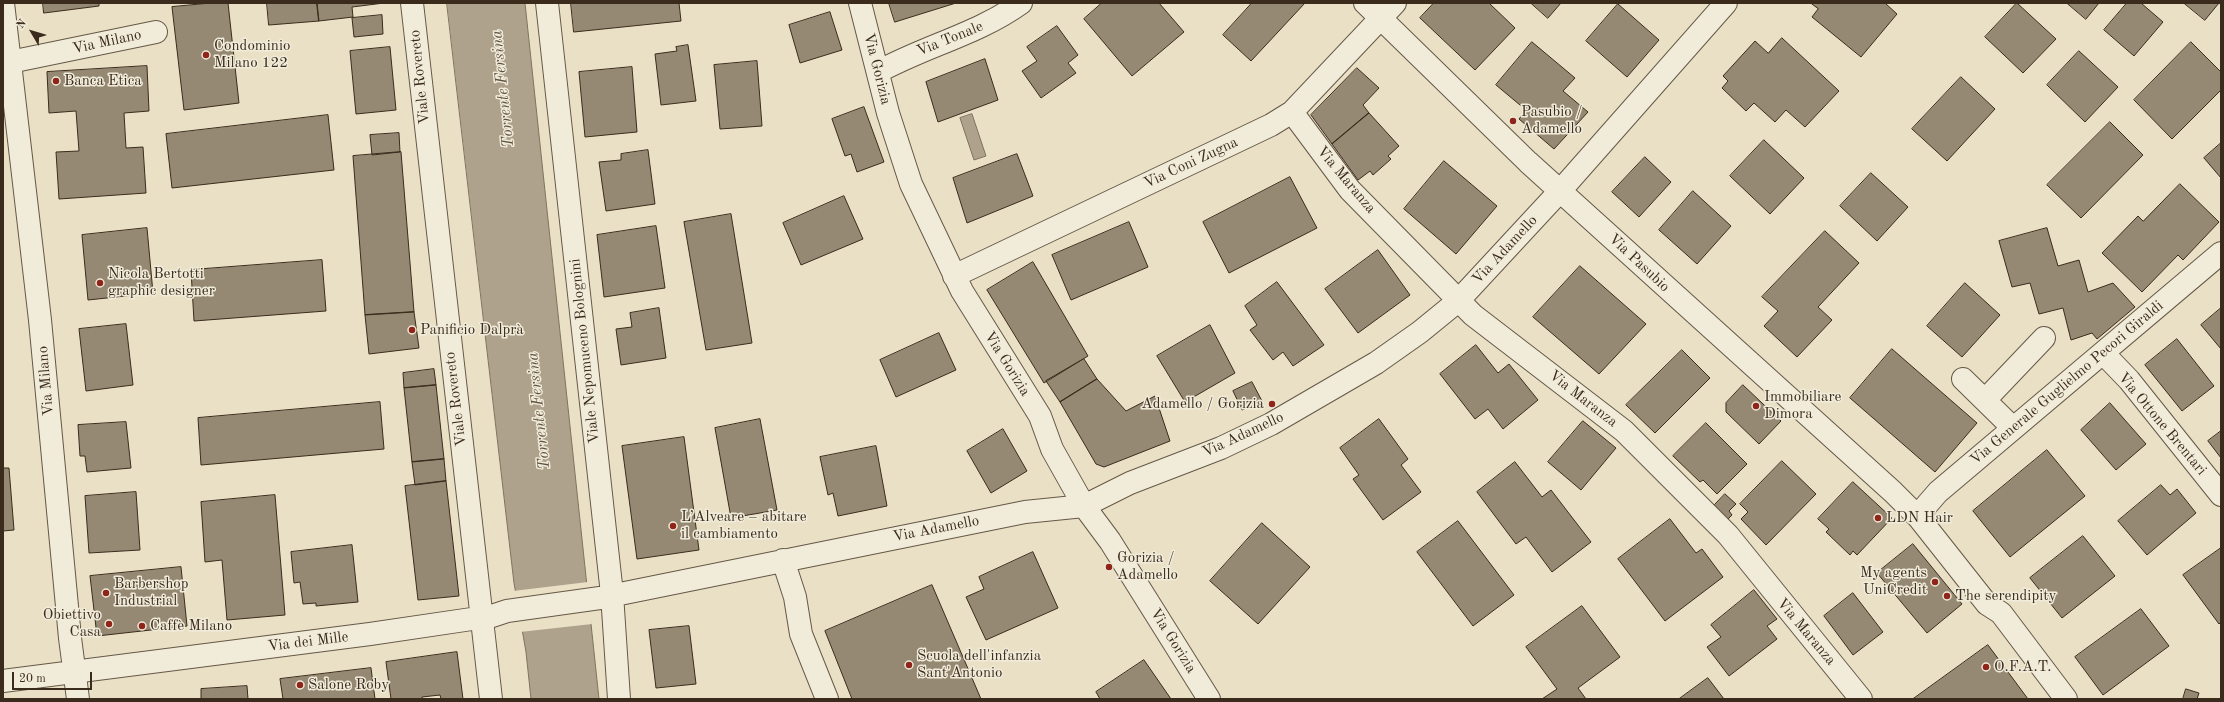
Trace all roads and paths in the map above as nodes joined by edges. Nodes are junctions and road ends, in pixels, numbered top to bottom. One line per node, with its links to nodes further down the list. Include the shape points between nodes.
1 (3, 3): 10 (street, Via Milano)
2 (412, 3): 28 (street, Viale Rovereto)
3 (547, 3): 26 (street, Viale Nepomuceno Bolognini)
4 (860, 3): 11 (street, Via Gorizia)
5 (1021, 3): 11 (street, Via Tonale, via 984,26 904,57)
6 (1365, 3): 8 (street, Via Pasubio)
7 (1726, 3): 13 (street, Via Adamello)
8 (1388, 11): 12 (street, Via Coni Zugna); 13 (street, Via Pasubio)
9 (156, 32): 10 (street, Via Milano)
10 (10, 62): 29 (street, Via Milano, via 40,320)
11 (878, 72): 15 (street, Via Gorizia, via 911,184)
12 (1292, 112): 15 (street, Via Coni Zugna, via 1271,125); 16 (street, Via Maranza, via 1350,190)
13 (1560, 191): 16 (street, Via Adamello); 24 (street, Via Pasubio)
14 (2221, 253): 18 (street, Via Generale Guglielmo Pecori Giraldi)
15 (954, 276): 23 (street, Via Gorizia, via 1040,416 1052,449)
16 (1458, 300): 23 (street, Via Adamello, via 1437,319 1376,363 1271,424 1221,448 1130,483); 36 (street, Via Maranza, via 1473,315 1624,431 1728,535)
17 (2044, 338): 20 (street)
18 (2103, 353): 21 (street, Via Generale Guglielmo Pecori Giraldi); 22 (street, Via Ottone Brentari, via 2129,380)
19 (1962, 379): 20 (street)
20 (1985, 400): 21 (street)
21 (2013, 428): 24 (street, Via Generale Guglielmo Pecori Giraldi, via 1938,492 1924,507)
22 (2221, 495)
23 (1084, 506): 25 (street, Via Adamello, via 1025,512); 35 (street, Via Gorizia, via 1110,541)
24 (1919, 518): 27 (street, Via Pasubio)
25 (783, 560): 26 (street, Via Adamello); 34 (street, via 795,597 801,634)
26 (606, 596): 28 (street, Via dei Mille); 33 (street, Viale Nepomuceno Bolognini)
27 (1987, 604): 37 (street, via 1990,619); 38 (street, via 2001,613)
28 (482, 617): 29 (street, Via dei Mille); 32 (street, Viale Rovereto)
29 (74, 672): 30 (street, Via dei Mille); 31 (street, Via Milano)
30 (3, 681)
31 (78, 699)
32 (491, 699)
33 (619, 699)
34 (827, 699)
35 (1209, 699)
36 (1861, 699)
37 (2048, 699)
38 (2066, 699)

